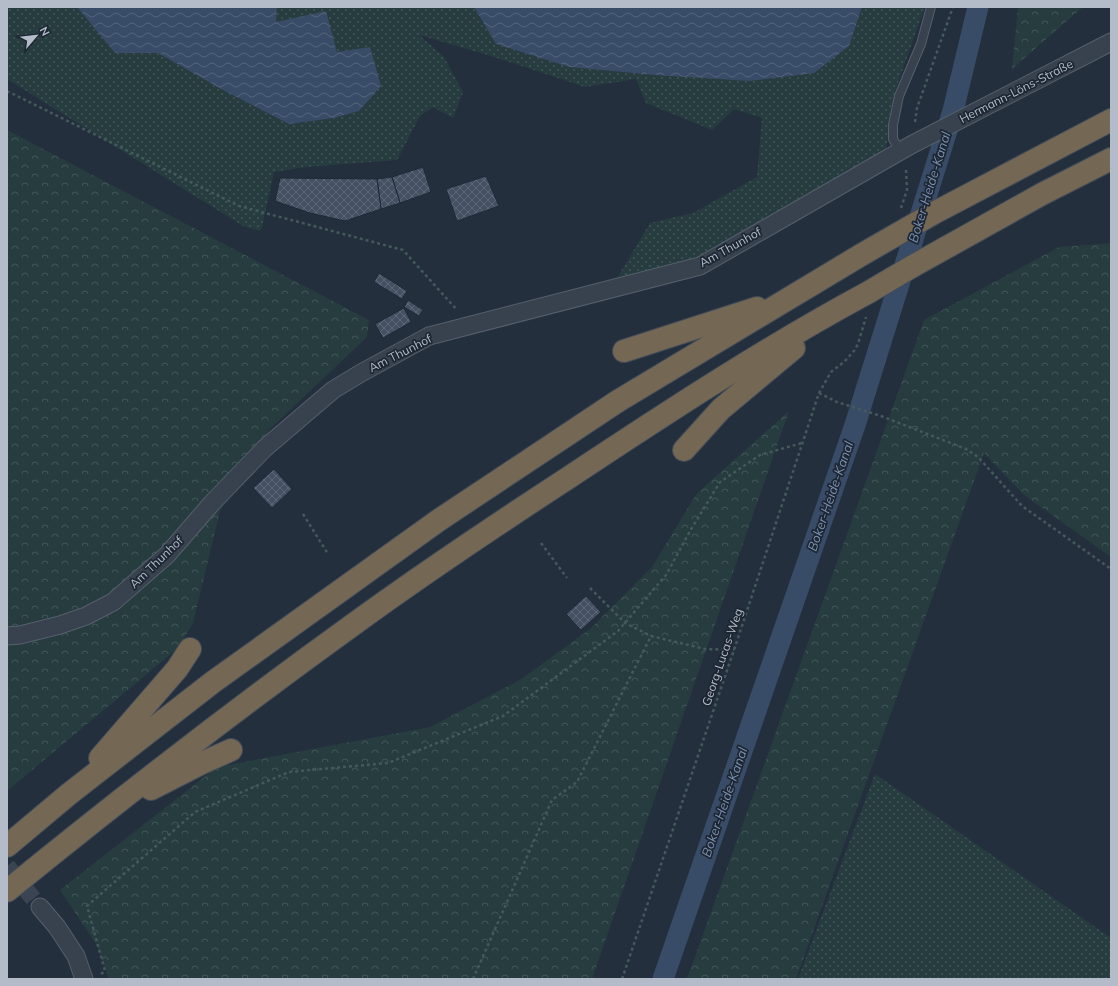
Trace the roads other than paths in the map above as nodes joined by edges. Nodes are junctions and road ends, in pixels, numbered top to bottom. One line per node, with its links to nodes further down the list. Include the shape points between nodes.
1 (931, 7): 4 (lane, via 921,44 899,96 893,125 893,139)
2 (1111, 42): 4 (street, Hermann-Löns-Straße)
3 (1111, 120): 6 (highway, bridge, via 934,213)
4 (905, 148): 10 (street, Am Thunhof, via 700,266 430,336 361,373 333,390 265,448 166,555 113,602 86,616 60,625)
5 (1111, 160): 7 (highway, bridge, via 1042,194)
6 (790, 297): 8 (highway); 13 (highway, via 618,401 438,520 212,682)
7 (848, 303): 9 (highway, via 721,409); 14 (highway, via 631,435 466,544 243,706)
8 (624, 351)
9 (684, 450)
10 (7, 636)
11 (190, 650): 13 (highway, via 177,669)
12 (231, 750): 14 (highway)
13 (69, 794): 15 (highway)
14 (100, 816): 16 (highway)
15 (7, 846)
16 (7, 891)
17 (40, 906): 18 (street)
18 (92, 977)

